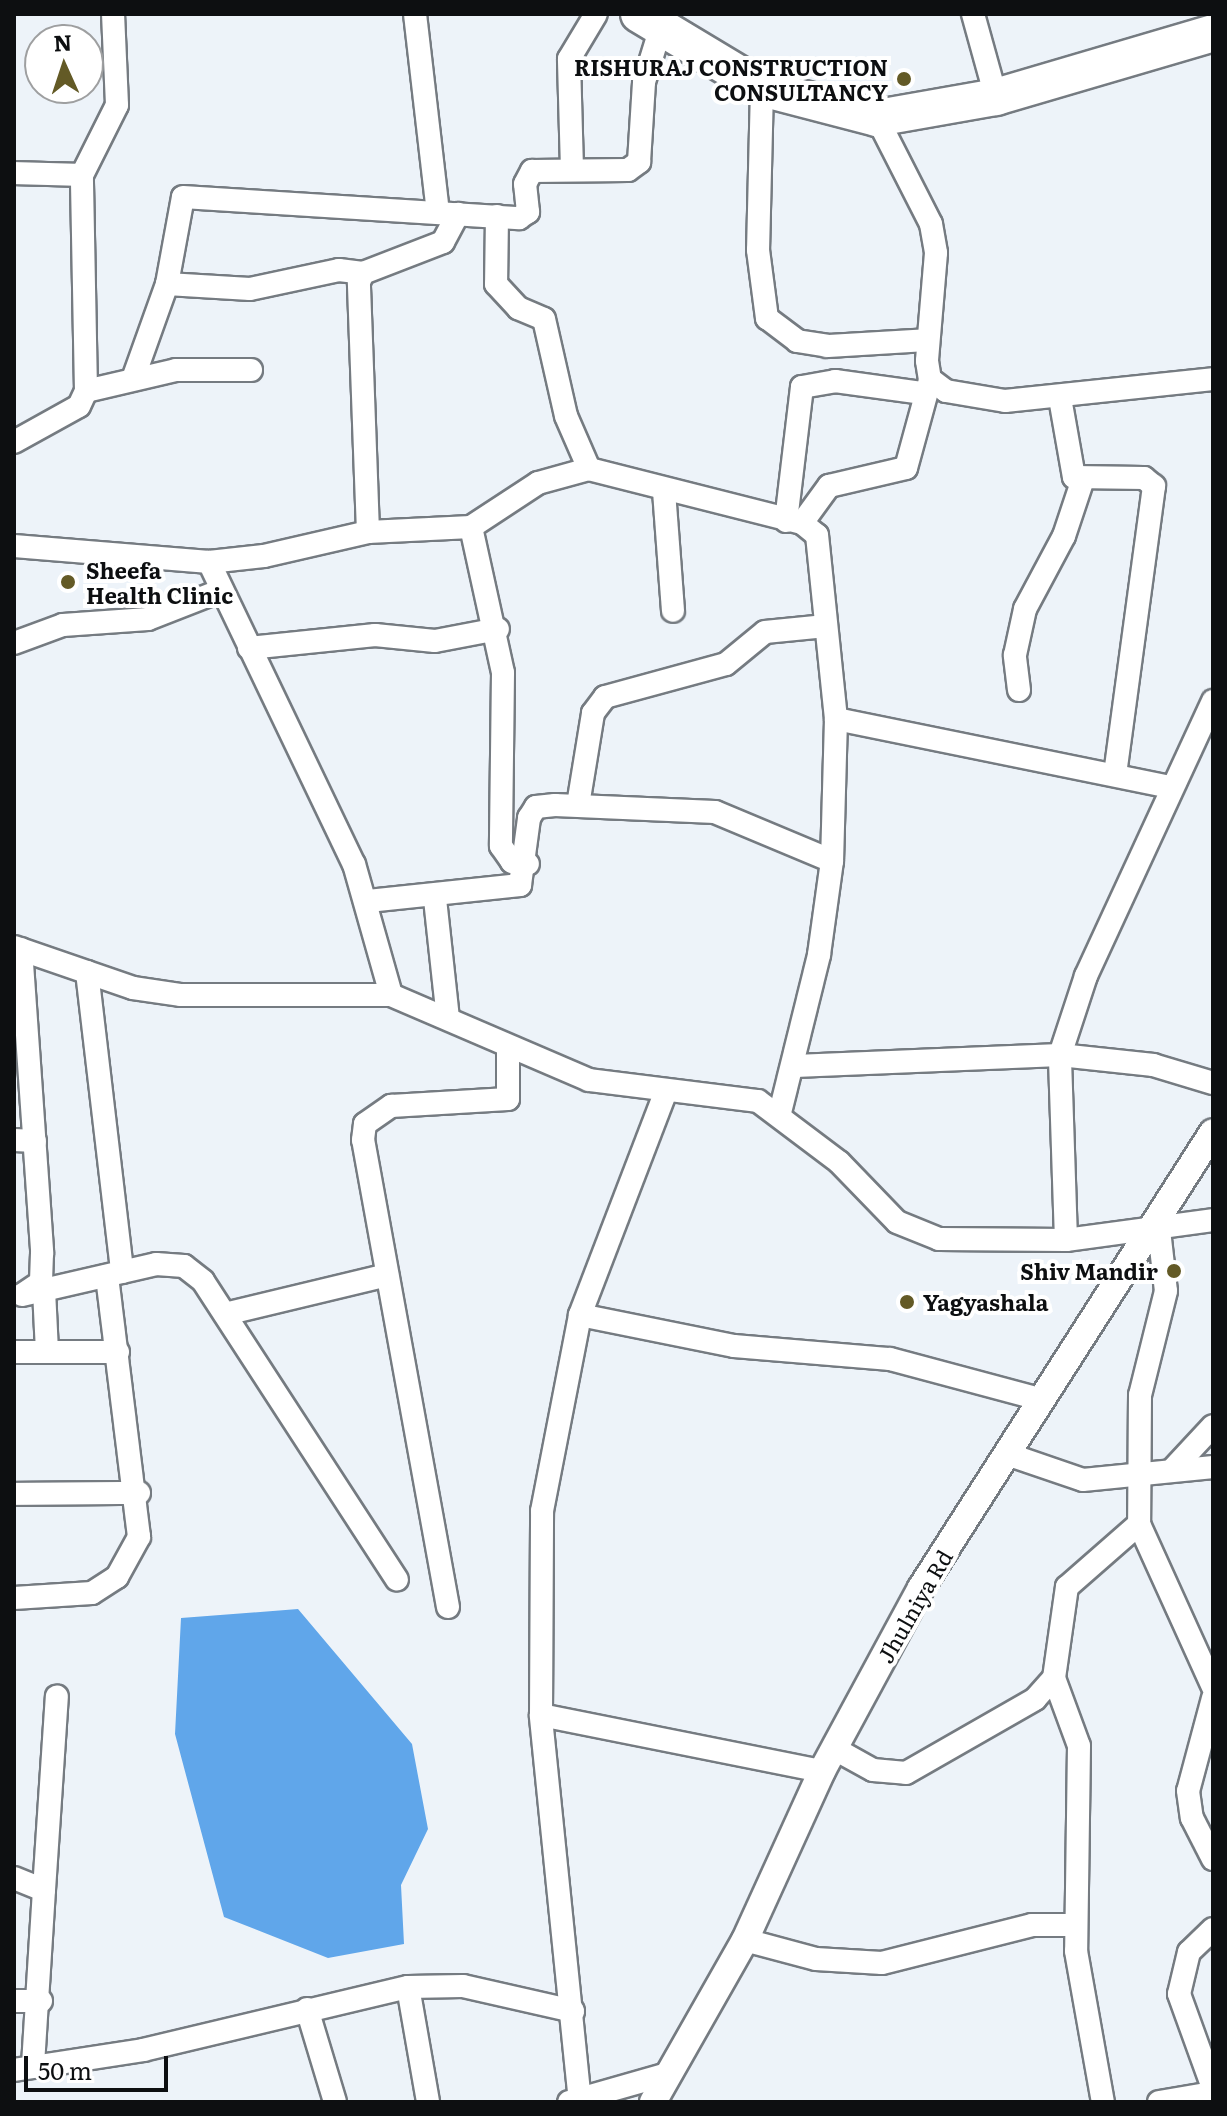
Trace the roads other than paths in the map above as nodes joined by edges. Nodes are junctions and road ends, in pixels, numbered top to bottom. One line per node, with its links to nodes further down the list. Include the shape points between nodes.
1 (113, 14): 12 (street, via 117,105)
2 (415, 14): 13 (street)
3 (596, 14): 10 (street, via 569,59)
4 (973, 14): 8 (street)
5 (650, 21): 7 (highway); 10 (street, via 639,162 628,170)
6 (1213, 33): 8 (highway)
7 (762, 88): 9 (highway); 17 (street, via 758,250 767,318 797,341 827,346)
8 (996, 97): 9 (highway)
9 (877, 118): 17 (street, via 931,224)
10 (572, 169): 14 (street, via 532,171 525,184 528,212)
11 (14, 173): 12 (street)
12 (82, 175): 22 (street)
13 (448, 213): 14 (street); 15 (street, via 451,233 433,249); 16 (street, via 183,197)
14 (497, 216): 25 (street, via 496,284 511,302 544,319 566,416)
15 (363, 273): 16 (street, via 339,270 250,289); 30 (street, via 358,379)
16 (167, 284): 19 (street)
17 (928, 340): 21 (street)
18 (251, 370): 19 (street, via 176,370)
19 (133, 379): 22 (street)
20 (1213, 379): 23 (street)
21 (927, 386): 23 (street, via 980,399); 28 (street, via 920,437 906,468 829,486); 28 (street, via 835,381 802,387)
22 (86, 391): 24 (street, via 79,406)
23 (1060, 398): 26 (street, via 1068,465)
24 (14, 442)
25 (589, 469): 27 (street); 29 (street, via 538,483)
26 (1082, 482): 39 (street, via 1064,536 1025,609 1015,655); 42 (street, via 1144,478 1154,486)
27 (664, 491): 28 (street); 34 (street)
28 (794, 522): 35 (street, via 817,535)
29 (471, 527): 30 (street); 36 (street)
30 (368, 532): 32 (street)
31 (14, 546): 32 (street)
32 (209, 562): 33 (street)
33 (222, 590): 37 (street, via 148,619 63,625); 38 (street)
34 (673, 611)
35 (826, 626): 41 (street); 44 (street, via 765,632 726,664 605,697 593,713)
36 (498, 629): 38 (street, via 435,641 375,635); 46 (street, via 501,846 512,862)
37 (14, 643)
38 (249, 648): 48 (street)
39 (1019, 690)
40 (1213, 701): 43 (street)
41 (836, 719): 42 (street); 45 (street)
42 (1115, 774): 43 (street)
43 (1169, 787): 54 (street, via 1086,976)
44 (578, 805): 45 (street, via 715,812); 46 (street, via 536,807)
45 (832, 861): 55 (street)
46 (528, 864): 47 (street, via 520,885 506,891)
47 (435, 899): 48 (street); 52 (street)
48 (368, 901): 51 (street)
49 (18, 948): 50 (street); 60 (street)
50 (87, 972): 51 (street, via 181,995); 64 (street)
51 (391, 995): 52 (street)
52 (448, 1018): 53 (street)
53 (508, 1049): 57 (street, via 589,1080); 65 (street, via 508,1099 391,1106 365,1124)
54 (1060, 1055): 55 (street); 56 (street, via 1153,1065); 63 (street)
55 (795, 1066): 58 (street)
56 (1213, 1083)
57 (665, 1093): 58 (street, via 758,1101); 68 (street)
58 (780, 1113): 63 (street, via 897,1222 939,1239 990,1245)
59 (1213, 1132): 62 (street, Jhulniya Rd)
60 (24, 1140): 66 (street, via 41,1282)
61 (1213, 1220): 62 (street)
62 (1152, 1231): 63 (street); 72 (street, Jhulniya Rd); 77 (street, via 1166,1291 1140,1395)
63 (1066, 1240)
64 (115, 1274): 66 (street); 67 (street, via 184,1266); 71 (street)
65 (387, 1275): 67 (street); 83 (street)
66 (27, 1293): 69 (street)
67 (225, 1314): 81 (street)
68 (580, 1315): 72 (street, via 734,1346 890,1359); 88 (street, via 542,1511)
69 (47, 1351): 70 (street); 71 (street)
70 (14, 1352)
71 (118, 1352): 78 (street)
72 (1036, 1398): 74 (street, Jhulniya Rd)
73 (1213, 1426): 76 (street)
74 (1007, 1454): 77 (street, via 1083,1480); 89 (street, Jhulniya Rd, via 921,1588)
75 (1213, 1467): 76 (street)
76 (1172, 1470): 77 (street)
77 (1137, 1478): 80 (street)
78 (139, 1493): 79 (street); 82 (street, via 139,1537 117,1577 92,1593)
79 (14, 1494)
80 (1139, 1524): 84 (street, via 1067,1587); 85 (street)
81 (397, 1580)
82 (14, 1598)
83 (448, 1607)
84 (1054, 1678): 89 (street, via 1008,1718 906,1773); 93 (street, via 1079,1746)
85 (1213, 1687)
86 (57, 1696): 92 (street)
87 (1213, 1698): 90 (street, via 1188,1791 1192,1818)
88 (541, 1715): 89 (street); 100 (street)
89 (828, 1760): 95 (street, Jhulniya Rd)
90 (1213, 1859)
91 (14, 1878): 92 (street)
92 (44, 1890): 98 (street)
93 (1075, 1925): 95 (street, via 1032,1925 882,1963 816,1959); 108 (street)
94 (1213, 1929): 103 (street, via 1189,1952 1179,1994)
95 (745, 1940): 102 (street, Jhulniya Rd)
96 (408, 1987): 99 (street); 100 (street, via 463,1986); 106 (street)
97 (14, 2001): 98 (street)
98 (41, 2001): 101 (street)
99 (307, 2009): 101 (street, via 143,2050); 105 (street)
100 (573, 2011): 104 (street)
101 (24, 2069)
102 (667, 2074): 104 (street); 107 (street, Jhulniya Rd)
103 (1213, 2091): 109 (street)
104 (576, 2101)
105 (335, 2102)
106 (428, 2102)
107 (653, 2102)
108 (1103, 2102)
109 (1159, 2102)

